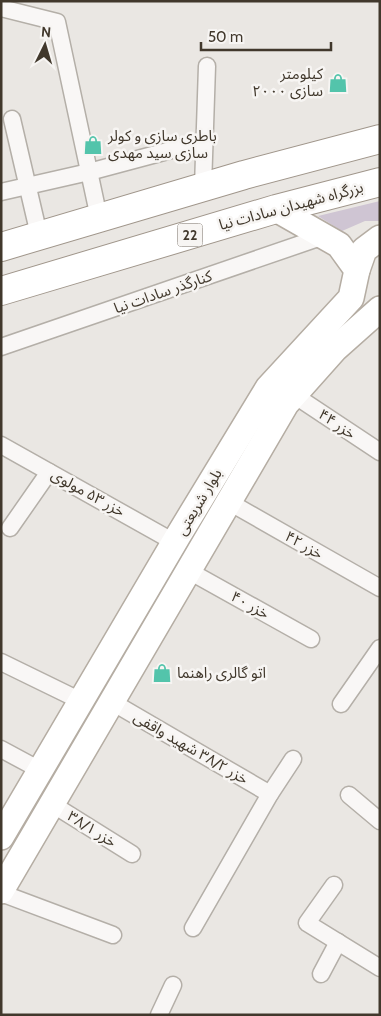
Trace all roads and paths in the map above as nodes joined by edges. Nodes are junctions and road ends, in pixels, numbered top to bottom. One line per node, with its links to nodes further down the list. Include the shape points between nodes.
1 (1, 8): 6 (street, via 57,22)
2 (206, 66): 5 (street)
3 (12, 119): 8 (street)
4 (380, 139): 9 (highway)
5 (205, 141): 6 (street); 9 (street)
6 (89, 172): 8 (street); 12 (street)
7 (380, 182): 11 (highway, بزرگراه شهیدان سادات نیا / 22)
8 (28, 185): 10 (street); 13 (street)
9 (204, 187): 12 (highway)
10 (1, 192)
11 (276, 209): 14 (main road); 18 (highway, بزرگراه شهیدان سادات نیا / 22)
12 (99, 218): 13 (highway)
13 (40, 236): 16 (highway)
14 (324, 236): 17 (main road, via 339,245); 20 (street, کنارگذر سادات نیا)
15 (380, 238): 17 (main road, بلوار شریعتی, via 364,250)
16 (1, 247)
17 (357, 270): 27 (main road, بلوار شریعتی, via 351,298 268,388)
18 (1, 291)
19 (380, 309): 21 (main road, بلوار شریعتی, via 335,349)
20 (1, 347)
21 (294, 395): 23 (street, خزر ۴۴); 25 (main road, بلوار شریعتی)
22 (1, 445): 24 (street, خزر ۵۳ مولوی)
23 (380, 452)
24 (49, 472): 26 (street); 27 (street, خزر ۵۳ مولوی)
25 (229, 502): 28 (main road, بلوار شریعتی); 29 (street, خزر ۴۲)
26 (10, 528)
27 (174, 542): 33 (main road, بلوار شریعتی)
28 (189, 571): 30 (street, خزر ۴۰); 34 (main road, بلوار شریعتی)
29 (380, 588)
30 (310, 639)
31 (380, 648): 35 (street)
32 (1, 662): 33 (street)
33 (81, 701): 38 (main road, بلوار شریعتی)
34 (112, 702): 39 (street, خزر ۳۸/۲ شهید واقفی); 41 (main road, بلوار شریعتی)
35 (341, 704)
36 (1, 749): 38 (street)
37 (293, 759): 39 (street)
38 (40, 770): 43 (main road, بلوار شریعتی)
39 (270, 794): 47 (street)
40 (349, 795): 42 (street)
41 (52, 804): 44 (street, خزر ۳۸/۱); 46 (main road, بلوار شریعتی)
42 (380, 821)
43 (1, 837)
44 (132, 854)
45 (334, 885): 49 (street, via 307,923)
46 (1, 892): 48 (street)
47 (193, 928)
48 (113, 935)
49 (338, 942): 50 (street); 51 (street)
50 (380, 968)
51 (321, 974)
52 (172, 985): 53 (street)
53 (159, 1015)

